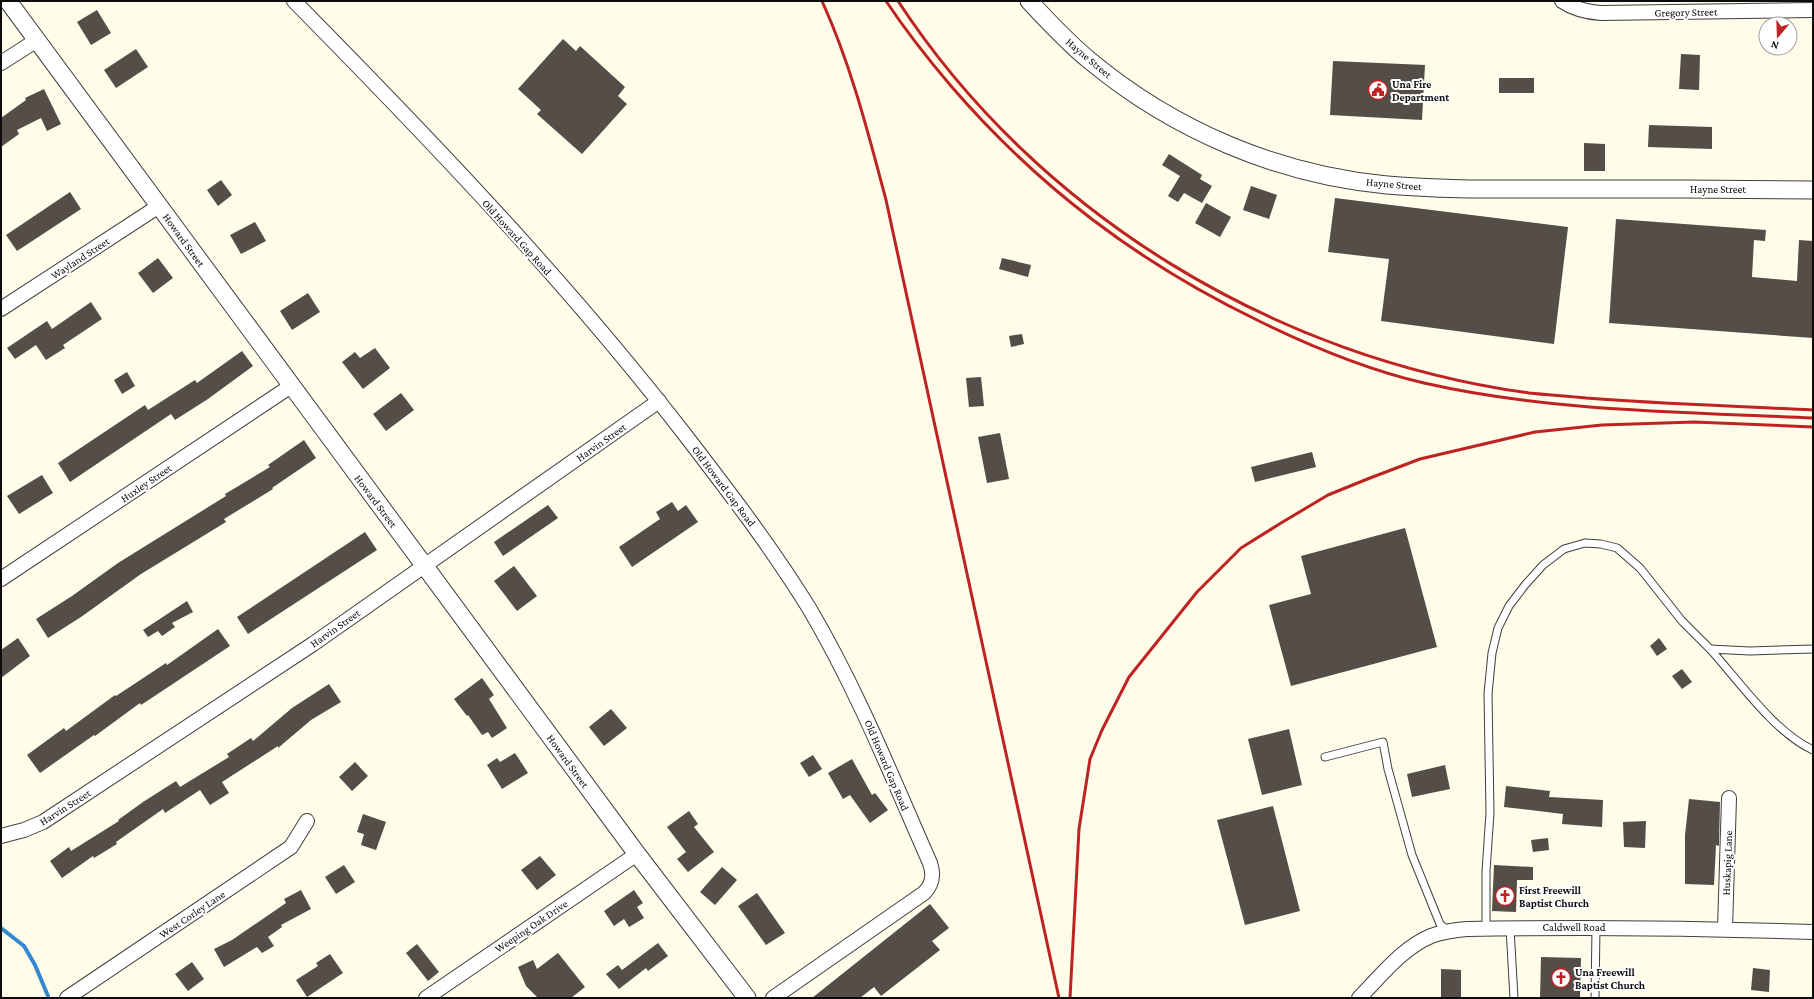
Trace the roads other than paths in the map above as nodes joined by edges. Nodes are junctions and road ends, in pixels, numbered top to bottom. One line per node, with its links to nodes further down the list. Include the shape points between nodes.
1 (8, 1): 6 (street, Howard Street)
2 (294, 1): 12 (street, Old Howard Gap Road, via 455,168 534,255)
3 (1029, 1): 8 (street, Hayne Street, via 1088,60 1172,118 1236,148 1285,165 1336,178 1388,185 1477,188)
4 (1562, 1): 5 (street, Gregory Street, via 1584,12 1601,13)
5 (1813, 10)
6 (37, 40): 7 (street); 9 (street, Howard Street)
7 (1, 63)
8 (1813, 190)
9 (159, 206): 10 (street, Wayland Street); 11 (street, Howard Street)
10 (1, 309)
11 (292, 386): 13 (street, Howard Street); 14 (street, Huxley Street)
12 (659, 401): 13 (street, Harvin Street); 32 (street, Old Howard Gap Road, via 721,481 809,609 865,714 933,869 932,882 924,893)
13 (425, 566): 21 (street, Harvin Street, via 313,644 43,822); 22 (street, Howard Street)
14 (1, 579)
15 (1813, 648): 16 (lane, via 1750,651)
16 (1710, 649): 17 (lane, via 1776,725 1802,745); 25 (lane, via 1682,621 1640,568 1617,548 1584,543 1564,549 1543,565 1521,590 1501,623 1492,653 1488,694 1490,813)
17 (1813, 750)
18 (1325, 757): 27 (lane, via 1383,742 1412,855 1440,924)
19 (1729, 798): 26 (street, Huskapig Lane)
20 (307, 821): 29 (street, West Corley Lane, via 291,847)
21 (1, 836)
22 (637, 854): 30 (street, Weeping Oak Drive); 31 (street, Howard Street)
23 (1596, 927): 24 (street, Caldwell Road); 26 (street, Caldwell Road); 35 (lane)
24 (1510, 928): 25 (street, Caldwell Road); 34 (lane)
25 (1486, 929): 27 (street, Caldwell Road)
26 (1725, 929): 28 (street, Caldwell Road)
27 (1448, 931): 33 (street, Caldwell Road, via 1414,946)
28 (1813, 932)
29 (67, 998)
30 (426, 998)
31 (747, 998)
32 (773, 998)
33 (1359, 998)
34 (1514, 998)
35 (1595, 998)

